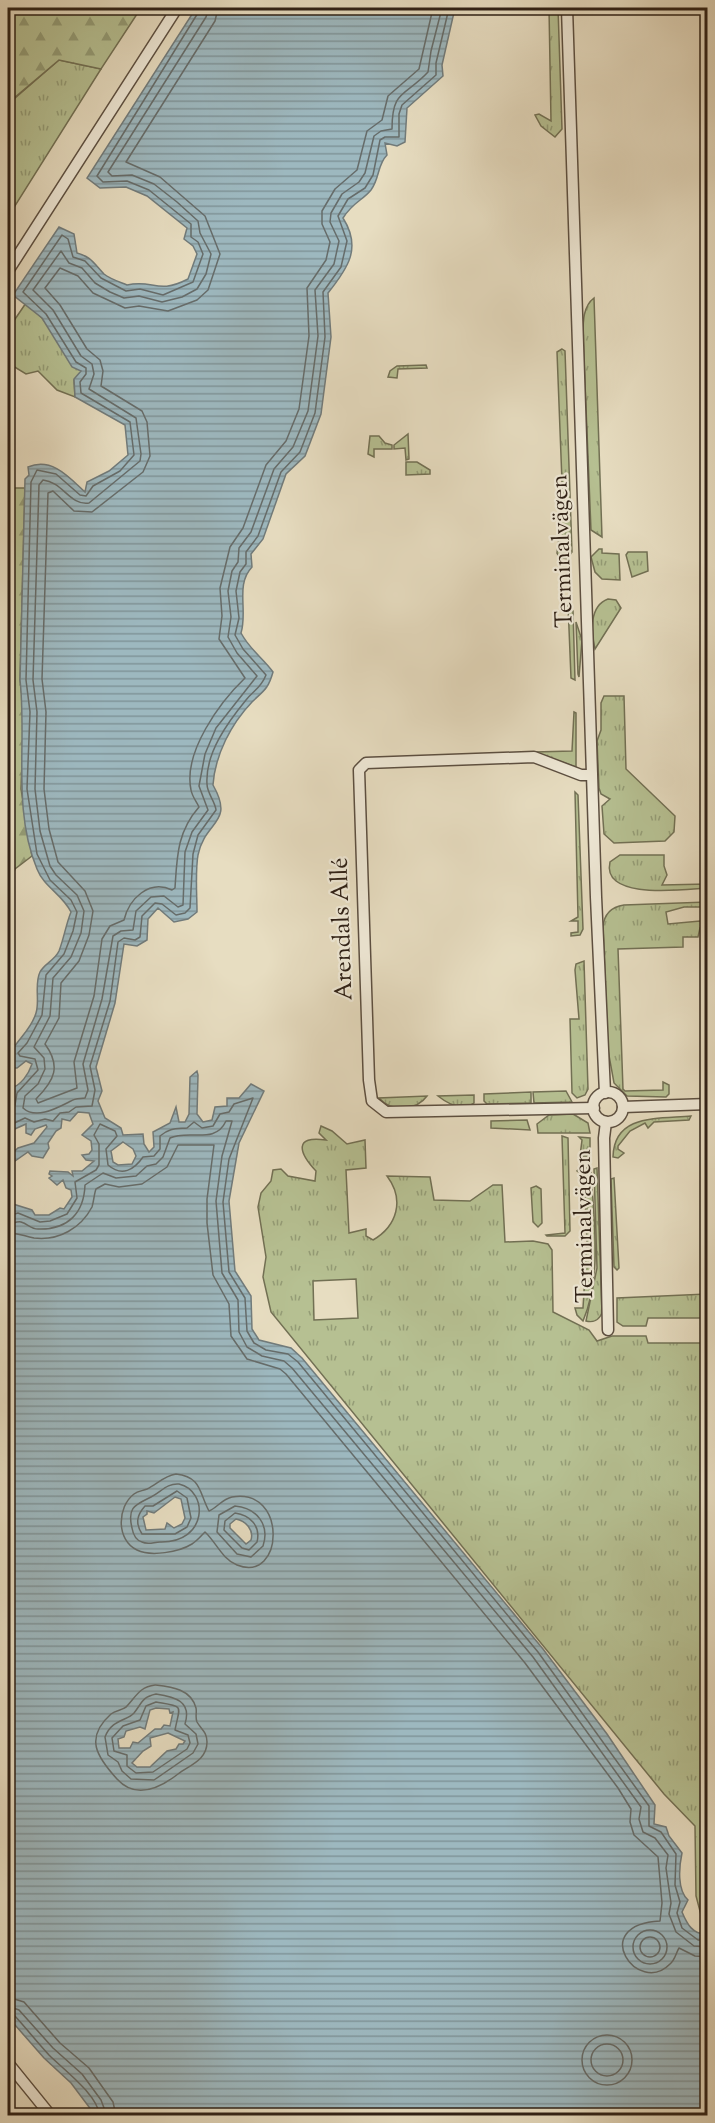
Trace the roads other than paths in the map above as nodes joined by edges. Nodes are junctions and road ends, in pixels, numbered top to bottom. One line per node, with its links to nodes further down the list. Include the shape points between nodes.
1 (177, 8): 3 (street)
2 (567, 8): 4 (street, Terminalvägen)
3 (8, 271)
4 (591, 775): 5 (street, Terminalvägen); 8 (street, Arendals Allé, via 581,775 534,757 366,763 359,770 372,1101 386,1112)
5 (605, 1093): 7 (street, via 617,1096); 8 (street, via 597,1098)
6 (708, 1104): 7 (street)
7 (623, 1107): 9 (street, via 618,1118)
8 (594, 1108): 9 (street, via 598,1118)
9 (606, 1122): 10 (street, Terminalvägen)
10 (609, 1330)
11 (8, 2063): 12 (street)
12 (51, 2115)

